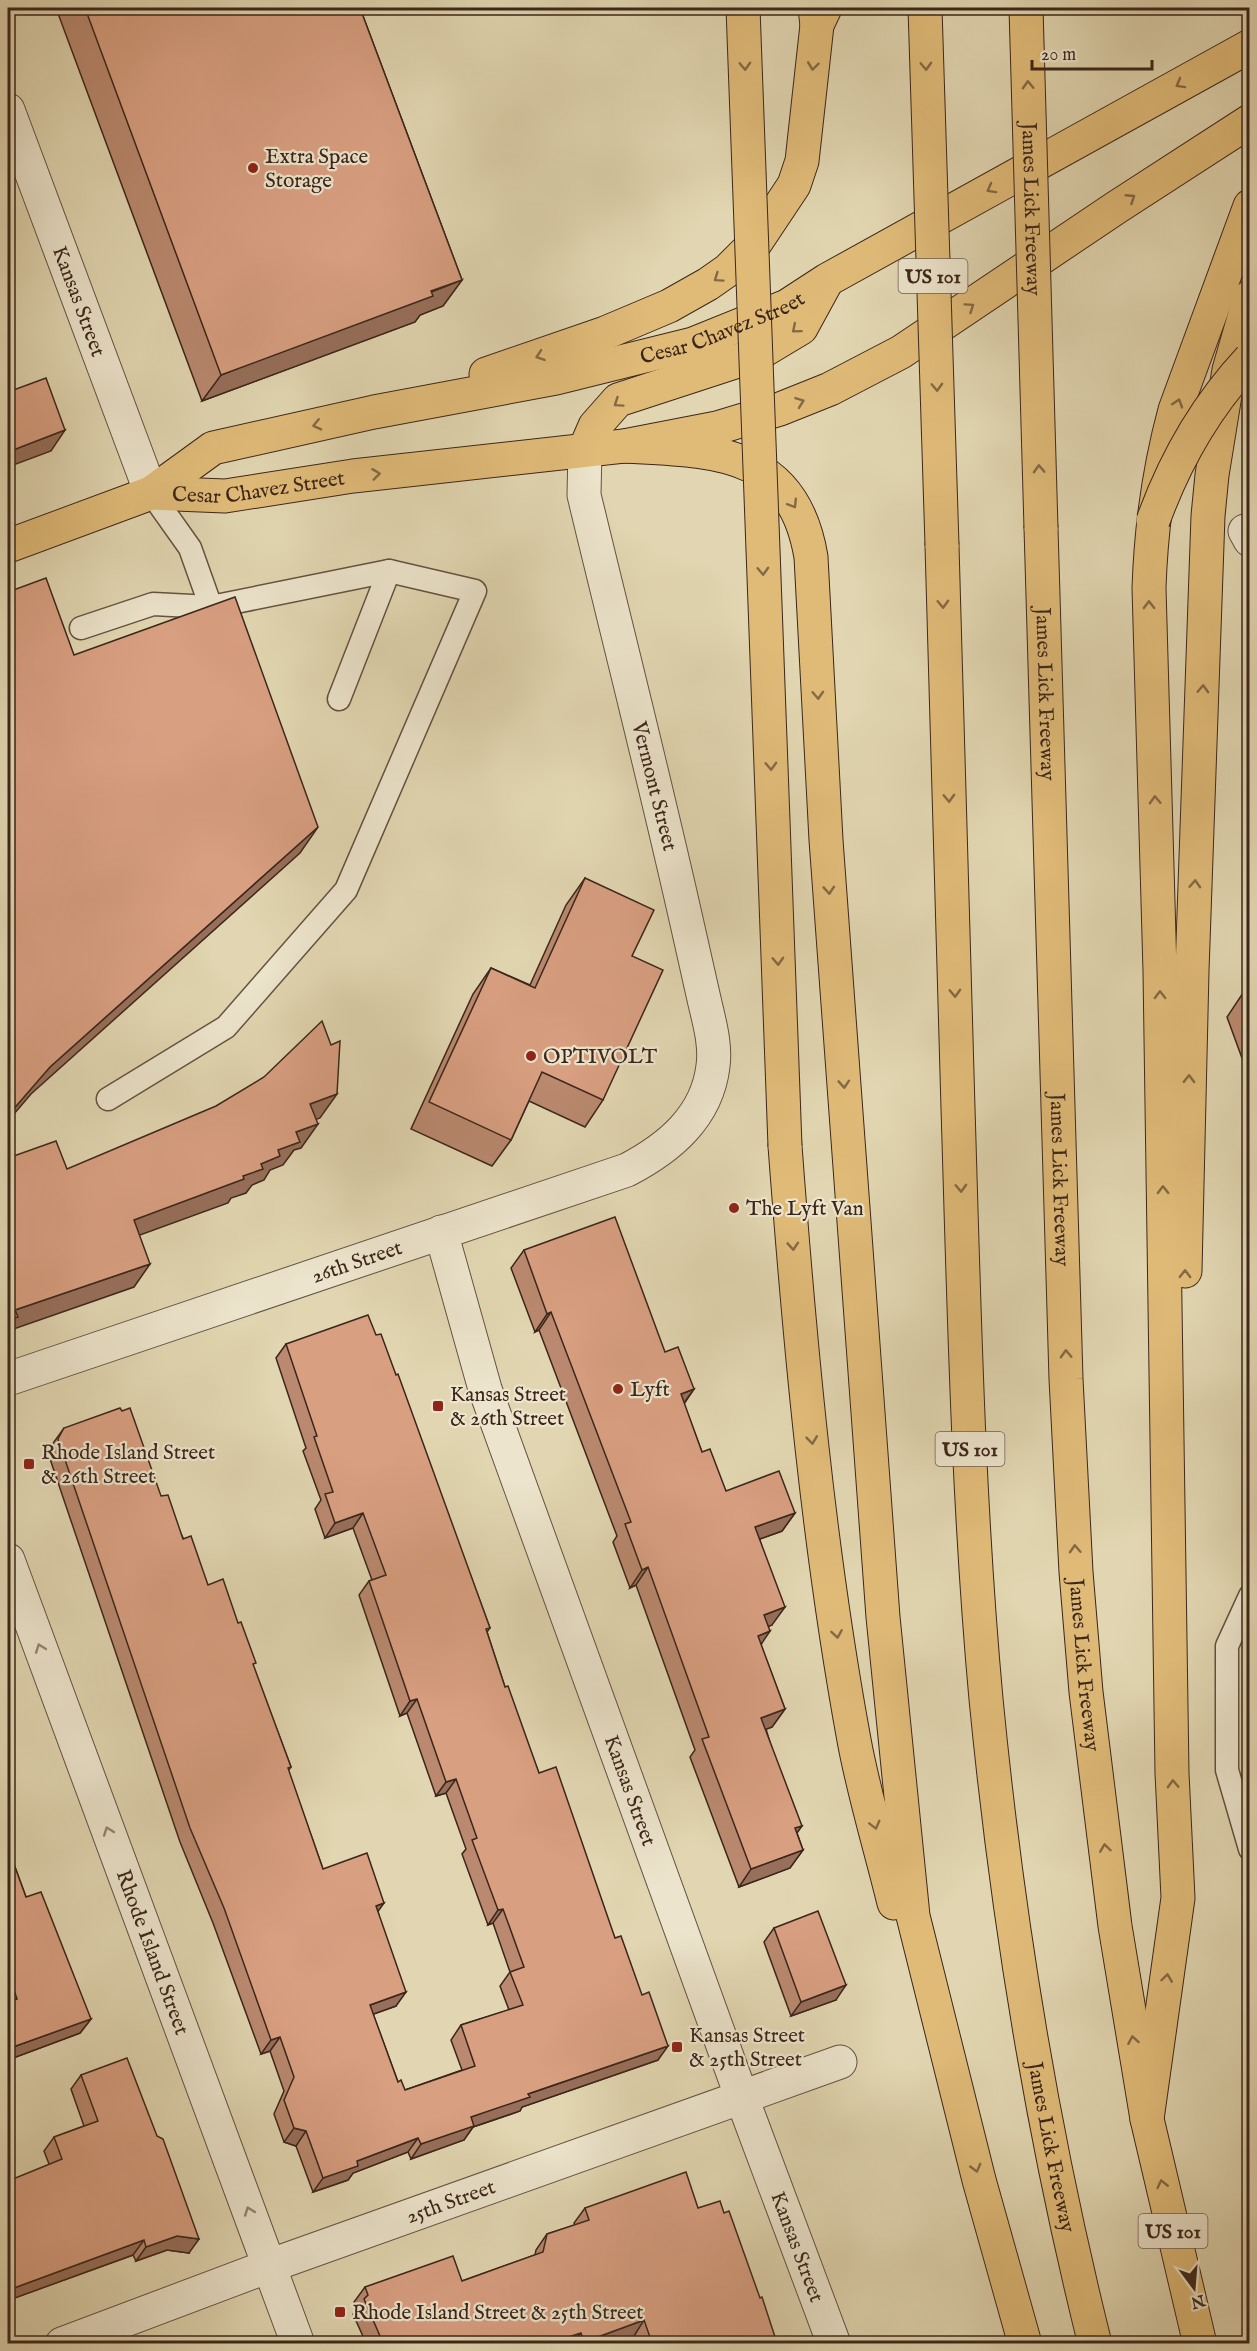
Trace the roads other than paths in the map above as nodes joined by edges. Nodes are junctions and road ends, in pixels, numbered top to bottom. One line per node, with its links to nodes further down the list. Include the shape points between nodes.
1 (743, 8): 35 (main road, one-way to 35, bridge, via 785,1146 798,1318 820,1510 854,1742 897,1913)
2 (925, 8): 42 (main road, James Lick Freeway / US 101, one-way to 42, bridge, via 973,1526 986,1700 1030,2026 1049,2135)
3 (1026, 8): 36 (main road, James Lick Freeway / US 101, one-way to 3, bridge, via 1095,1779 1076,1572 1066,1379)
4 (819, 13): 13 (main road, one-way to 13, via 802,161 794,185 756,242 728,270 688,297 605,333)
5 (1250, 46): 9 (main road, Cesar Chavez Street, one-way to 9)
6 (8, 110): 16 (street, Kansas Street)
7 (1250, 121): 14 (main road, Cesar Chavez Street, one-way to 7, via 750,419 807,399 877,366)
8 (1250, 206): 17 (main road, one-way to 8, bridge, via 1175,410)
9 (827, 280): 13 (main road, Cesar Chavez Street, via 787,306 693,344 556,378); 15 (main road, one-way to 15, via 801,328 756,355 618,400 595,426)
10 (1250, 297): 12 (main road)
11 (1250, 333): 12 (main road)
12 (1239, 365): 17 (main road, bridge, via 1199,421 1167,483); 29 (main road, one-way to 12, via 1183,1369 1207,552 1212,475)
13 (374, 412): 16 (main road, Cesar Chavez Street, one-way to 16, via 213,448)
14 (624, 446): 15 (main road, Cesar Chavez Street); 35 (main road, one-way to 35, via 711,453 754,466 791,498 807,534 891,1713 913,1916)
15 (585, 449): 16 (main road, Cesar Chavez Street, one-way to 15, via 225,496 353,476); 24 (street, Vermont Street, via 584,495 713,1036 713,1066)
16 (152, 493): 18 (main road, Cesar Chavez Street); 20 (lane, via 190,548)
17 (1153, 521): 29 (main road, one-way to 17, via 1160,971 1149,588)
18 (8, 546)
19 (389, 571): 20 (lane); 22 (lane); 23 (lane, via 475,591 346,890 226,1027)
20 (211, 607): 21 (lane, via 153,604)
21 (81, 628)
22 (339, 699)
23 (108, 1099)
24 (692, 1120): 25 (street, 26th Street, via 673,1142 627,1170)
25 (441, 1232): 26 (street, 26th Street); 34 (street, Kansas Street, via 485,1389)
26 (8, 1379)
27 (8, 1560): 37 (street, Rhode Island Street, one-way to 27)
28 (1250, 1596): 31 (lane)
29 (1170, 1626): 36 (main road, one-way to 29, via 1178,1898)
30 (1250, 1637): 31 (lane)
31 (1227, 1646): 32 (lane, via 1227,1770)
32 (1250, 1849)
33 (840, 2062): 34 (street, 25th Street)
34 (742, 2098): 37 (street, 25th Street); 40 (street, Kansas Street)
35 (961, 2112): 41 (main road, one-way to 41)
36 (1147, 2119): 43 (main road, James Lick Freeway / US 101, one-way to 36)
37 (269, 2266): 38 (street, 25th Street); 39 (street, Rhode Island Street)
38 (62, 2343)
39 (298, 2343)
40 (834, 2343)
41 (1025, 2343)
42 (1095, 2343)
43 (1200, 2343)

